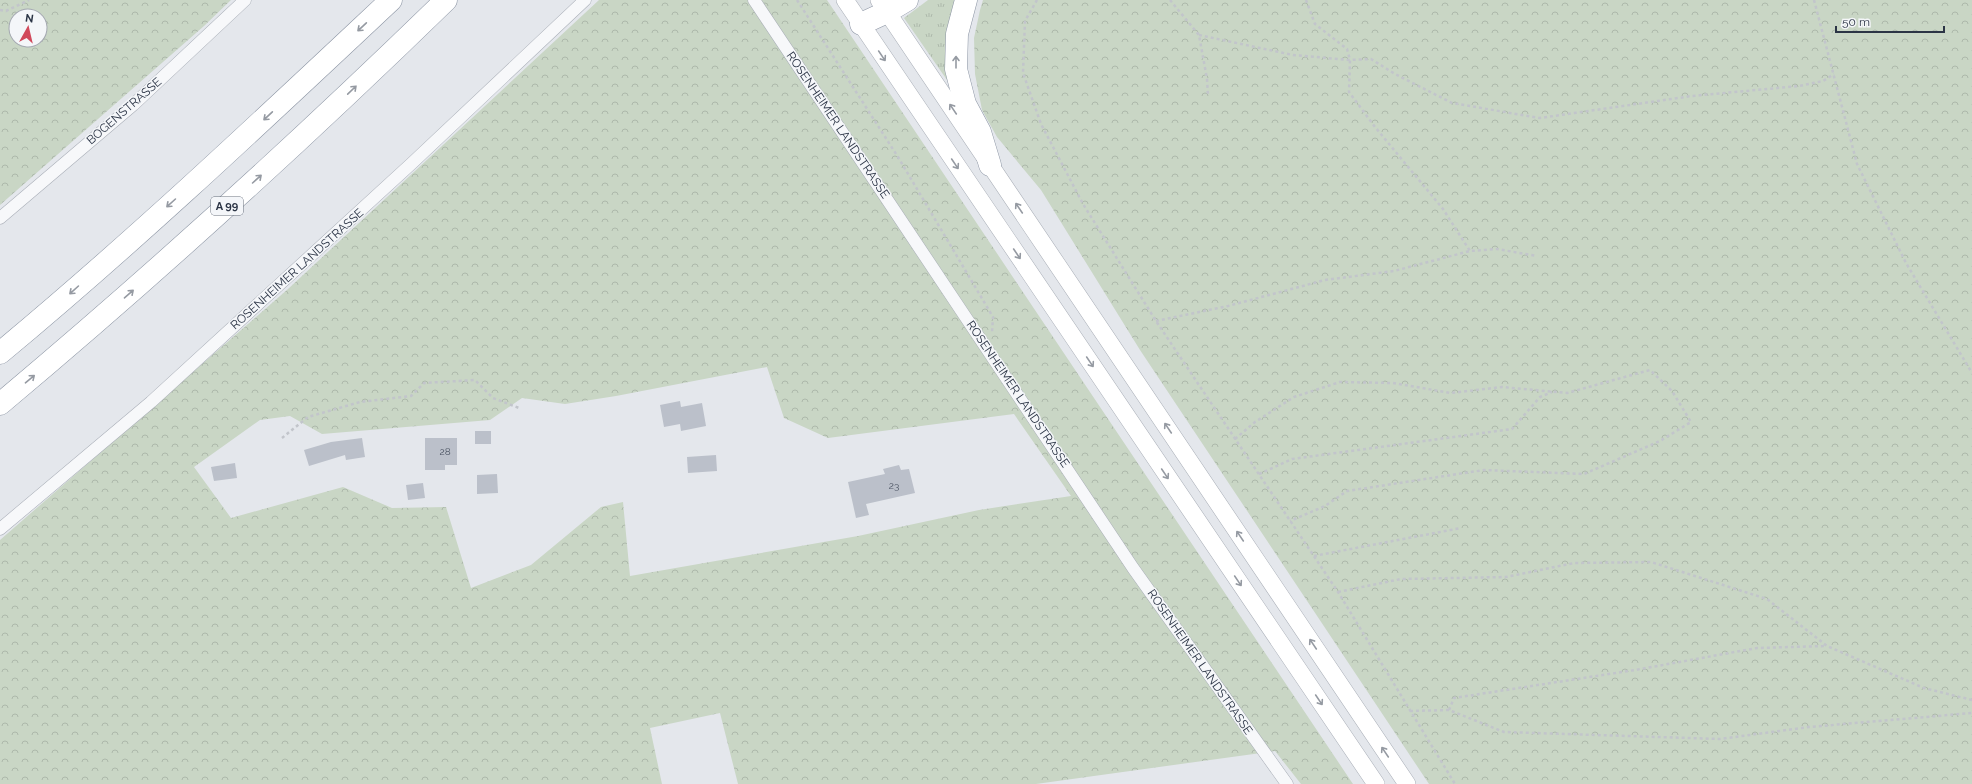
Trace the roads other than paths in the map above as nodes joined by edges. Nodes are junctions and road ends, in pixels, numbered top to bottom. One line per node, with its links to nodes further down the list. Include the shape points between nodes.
1 (245, 0): 12 (street, BOGENSTRASSE, via 133,105)
2 (391, 0): 13 (highway, one-way to 13, via 158,216)
3 (446, 0): 14 (highway, A 99, one-way to 3, via 278,161)
4 (585, 0): 15 (street, ROSENHEIMER LANDSTRASSE, via 411,164 151,402)
5 (754, 0): 16 (street, ROSENHEIMER LANDSTRASSE, via 1133,568)
6 (845, 0): 10 (main road)
7 (907, 0): 9 (highway)
8 (966, 0): 11 (highway, one-way to 8, via 980,132 965,104 956,69 957,34)
9 (881, 3): 10 (highway); 11 (main road, one-way to 9)
10 (860, 24): 17 (main road, one-way to 17)
11 (990, 165): 18 (main road, one-way to 11)
12 (0, 218)
13 (0, 353)
14 (0, 404)
15 (0, 529)
16 (1287, 784)
17 (1376, 784)
18 (1407, 784)

